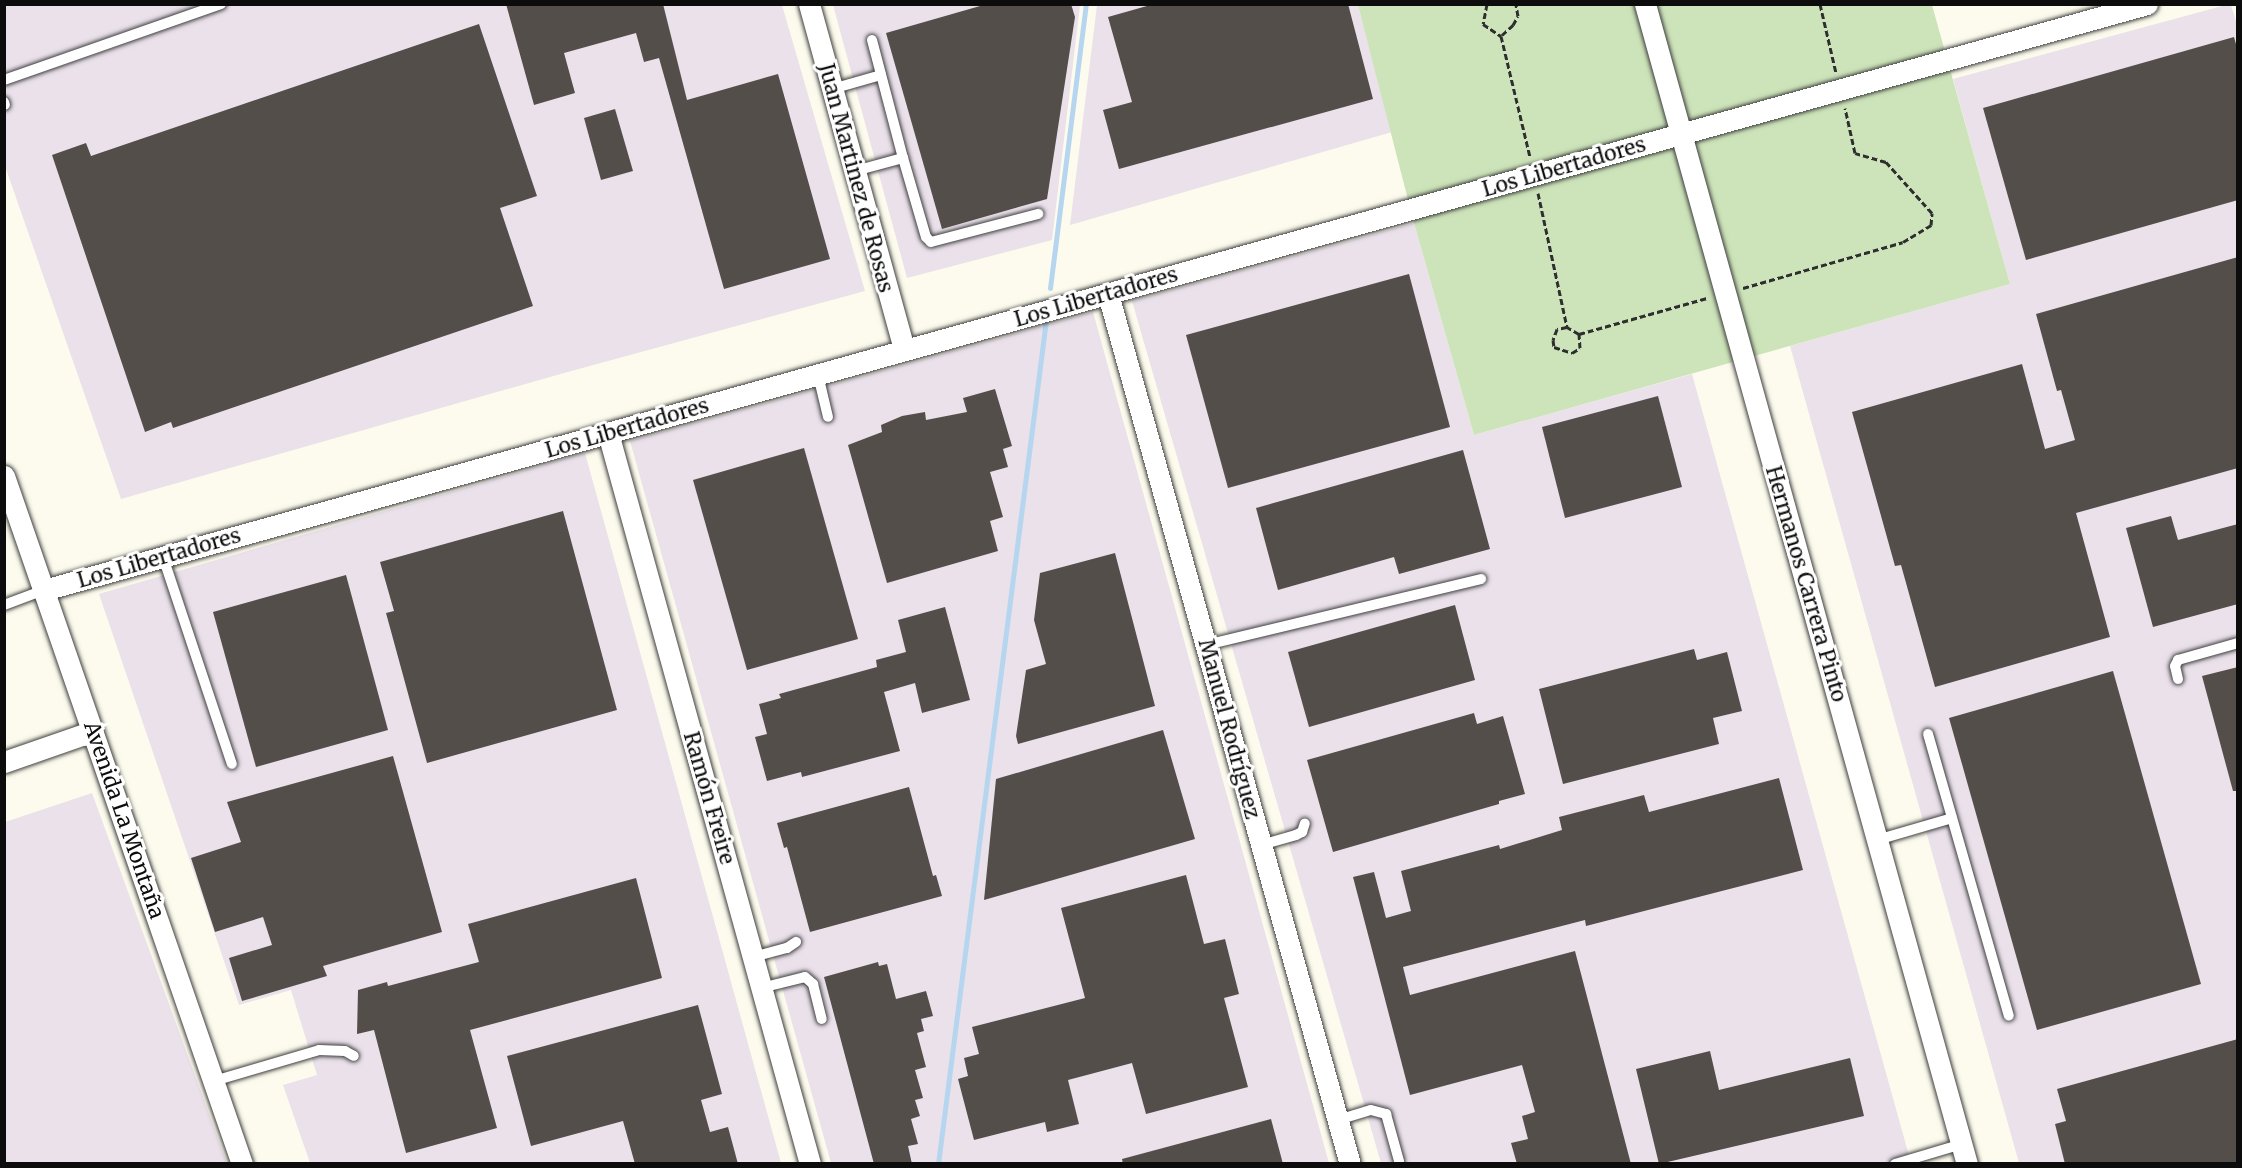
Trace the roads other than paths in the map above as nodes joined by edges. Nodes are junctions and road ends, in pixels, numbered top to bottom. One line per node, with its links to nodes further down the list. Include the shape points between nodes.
1 (221, 4): 7 (lane)
2 (809, 4): 8 (street, Juan Martinez de Rosas)
3 (1645, 4): 9 (street, Hermanos Carrera Pinto)
4 (2147, 4): 9 (street, Los Libertadores)
5 (872, 40): 6 (lane)
6 (881, 75): 8 (lane); 10 (lane)
7 (4, 80)
8 (832, 89): 11 (street, Juan Martinez de Rosas)
9 (1681, 134): 13 (street, Los Libertadores); 33 (street, Hermanos Carrera Pinto)
10 (903, 158): 11 (lane); 12 (lane, via 930,242)
11 (855, 171): 14 (street, Juan Martinez de Rosas)
12 (1038, 214)
13 (1108, 294): 14 (street, Los Libertadores); 25 (street, Manuel Rodríguez)
14 (904, 350): 15 (street, Los Libertadores)
15 (818, 375): 16 (lane); 17 (street, Los Libertadores)
16 (828, 417)
17 (608, 433): 20 (street, Los Libertadores); 36 (street, Ramón Freire)
18 (4, 476): 19 (street, Avenida La Montaña)
19 (11, 517): 22 (street, Avenida La Montaña)
20 (163, 557): 22 (street, Los Libertadores); 30 (lane)
21 (1481, 579): 25 (lane)
22 (44, 590): 23 (lane); 27 (street, Avenida La Montaña)
23 (4, 604)
24 (2238, 643): 26 (lane, via 2178,660)
25 (1206, 645): 34 (street, Manuel Rodríguez)
26 (2178, 680)
27 (93, 731): 29 (street); 41 (street, Avenida La Montaña)
28 (1928, 734): 31 (lane)
29 (4, 762)
30 (232, 764)
31 (1952, 818): 33 (lane); 38 (lane)
32 (1305, 823): 34 (lane, via 1296,836)
33 (1877, 840): 43 (street, Hermanos Carrera Pinto)
34 (1261, 845): 42 (street, Manuel Rodríguez)
35 (796, 942): 36 (lane)
36 (753, 957): 37 (street, Ramón Freire)
37 (761, 988): 39 (lane, via 805,976 813,984); 46 (street, Ramón Freire)
38 (2009, 1016)
39 (822, 1019)
40 (354, 1056): 41 (lane, via 345,1051 319,1050)
41 (214, 1081): 45 (street, Avenida La Montaña)
42 (1338, 1120): 44 (lane, via 1371,1110 1386,1114); 47 (street, Manuel Rodríguez)
43 (1964, 1154): 48 (lane)
44 (1399, 1161)
45 (242, 1164)
46 (810, 1164)
47 (1350, 1164)
48 (1895, 1164)

